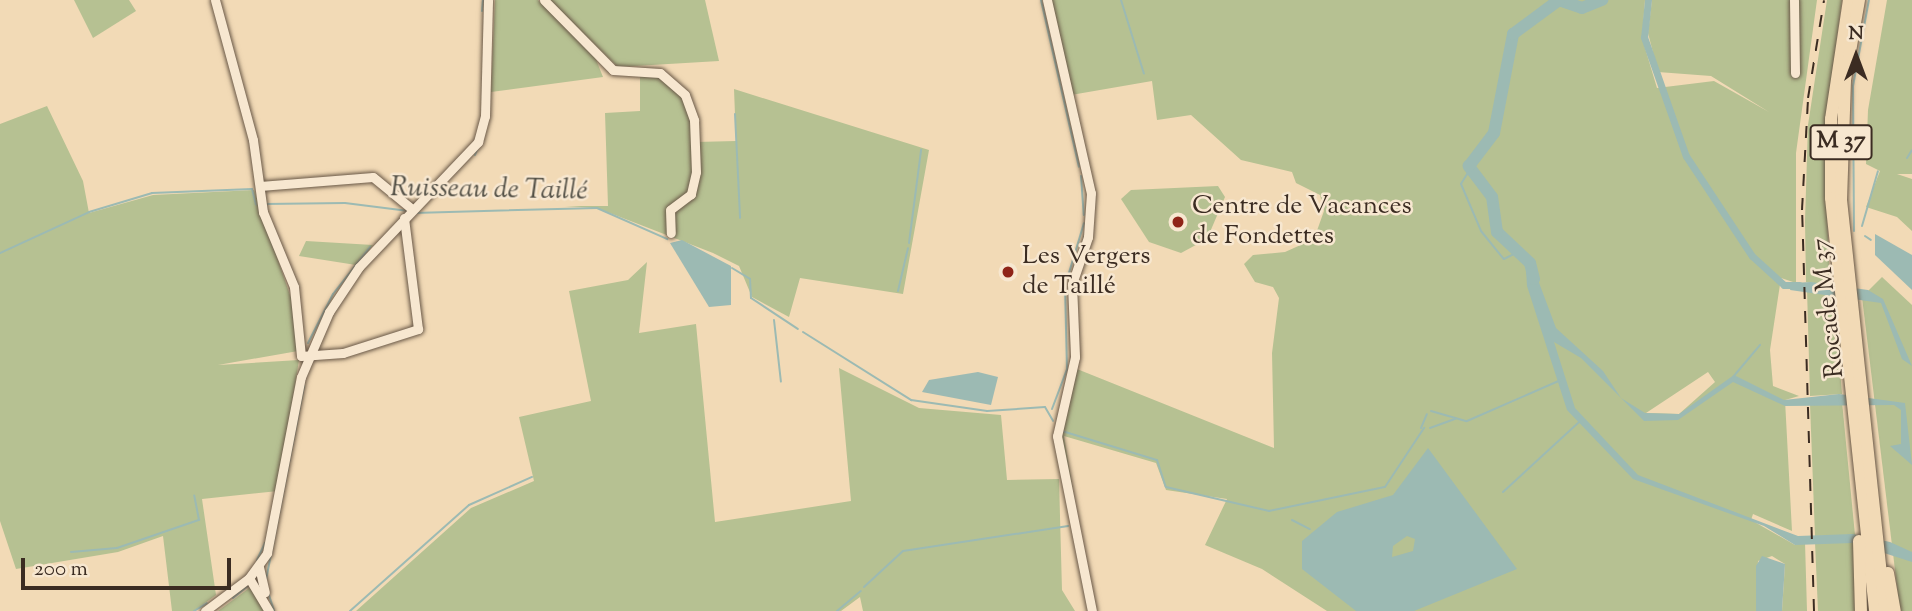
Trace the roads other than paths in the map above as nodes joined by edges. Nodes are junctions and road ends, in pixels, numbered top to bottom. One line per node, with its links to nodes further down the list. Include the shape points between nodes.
1 (215, 0): 9 (street)
2 (488, 0): 10 (street, via 480,135 461,164)
3 (544, 0): 11 (street, via 613,70 660,73 685,95 694,120 696,172 691,194 670,210)
4 (1046, 0): 21 (street, via 1091,194 1088,237 1072,284 1075,357 1057,436)
5 (1794, 0): 8 (street)
6 (1849, 0): 12 (highway, Rocade M 37 / M 37, via 1830,139)
7 (1859, 0): 12 (highway, Rocade M 37 / M 37, via 1841,136)
8 (1795, 73)
9 (260, 186): 10 (street, via 373,177); 13 (street, via 266,222 294,287)
10 (409, 212): 13 (street, via 342,291); 13 (street, via 418,328)
11 (671, 233)
12 (1845, 289): 14 (highway, Rocade M 37 / M 37)
13 (306, 359): 16 (street, via 273,536)
14 (1858, 407): 15 (highway, Rocade M 37 / M 37, via 1862,496); 15 (highway, Rocade M 37 / M 37, via 1874,513)
15 (1872, 543): 22 (highway); 23 (highway, Rocade M 37 / M 37); 24 (highway, Rocade M 37 / M 37); 25 (highway)
16 (259, 568): 17 (street); 18 (street)
17 (249, 579): 18 (street); 19 (street)
18 (264, 598): 20 (street)
19 (205, 611)
20 (269, 611)
21 (1092, 611)
22 (1861, 611)
23 (1875, 611)
24 (1885, 611)
25 (1895, 611)

